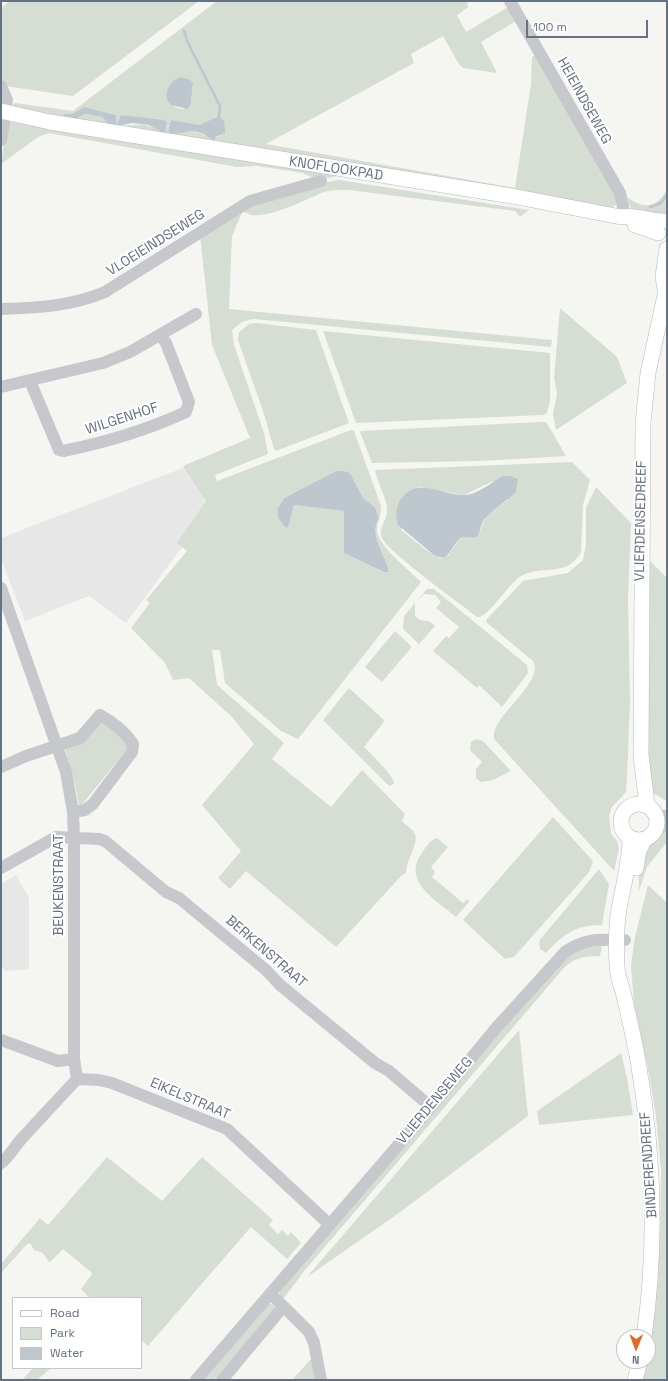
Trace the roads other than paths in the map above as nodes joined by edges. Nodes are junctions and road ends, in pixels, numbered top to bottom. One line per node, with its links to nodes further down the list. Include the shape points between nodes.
1 (510, 1): 6 (street, HEIEINDSEWEG, via 620,193 623,206)
2 (1, 86): 3 (street, via 7,100)
3 (3, 115): 4 (street); 6 (main road, KNOFLOOKPAD, via 512,196)
4 (1, 140)
5 (321, 181): 10 (street, VLOEIEINDSEWEG, via 250,201 106,292 88,299 51,306)
6 (621, 217): 7 (main road, KNOFLOOKPAD, via 628,216)
7 (663, 224): 8 (main road, via 659,239)
8 (667, 249): 9 (main road, VLIERDENSEDREEF, via 663,276)
9 (666, 288): 19 (main road, VLIERDENSEDREEF, via 648,373 642,423)
10 (1, 309)
11 (196, 314): 12 (street)
12 (161, 336): 13 (street, via 103,362); 13 (street, WILGENHOF, via 166,343 189,407 186,412 148,429 99,444 59,450)
13 (30, 381): 14 (street)
14 (1, 387)
15 (1, 588): 16 (street, BEUKENSTRAAT)
16 (6, 619): 17 (street, BEUKENSTRAAT)
17 (57, 747): 18 (street); 20 (street, BEUKENSTRAAT, via 66,772); 20 (street, via 80,738 100,715 133,744 132,752 93,804 85,810)
18 (1, 767)
19 (641, 804): 21 (main road); 23 (main road, via 624,811 621,823 624,832)
20 (73, 812): 22 (street, BEUKENSTRAAT)
21 (662, 822): 23 (main road, via 651,836)
22 (74, 838): 24 (street, BERKENSTRAAT, via 56,837 48,840); 28 (street, BEUKENSTRAAT); 30 (street, BERKENSTRAAT, via 99,838 106,841 166,892 179,898 266,970 280,985)
23 (637, 839): 25 (main road, via 630,850 619,912)
24 (1, 868)
25 (621, 940): 30 (street, VLIERDENSEWEG, via 587,940 565,952 496,1028); 35 (main road, BINDERENDREEF, via 617,968 638,1060 651,1164 653,1216)
26 (1, 1033): 28 (street)
27 (1, 1040): 28 (street, via 58,1061)
28 (70, 1060): 29 (street, BEUKENSTRAAT)
29 (77, 1079): 31 (street); 32 (street, EIKELSTRAAT, via 112,1083 227,1129)
30 (431, 1107): 32 (street, VLIERDENSEWEG)
31 (2, 1162)
32 (330, 1225): 33 (street, VLIERDENSEWEG)
33 (271, 1294): 34 (street); 37 (street, VLIERDENSEWEG)
34 (283, 1307): 38 (street); 39 (street, via 309,1332 314,1343)
35 (645, 1329)
36 (638, 1369): 40 (main road)
37 (196, 1380)
38 (222, 1380)
39 (321, 1380)
40 (635, 1380)

